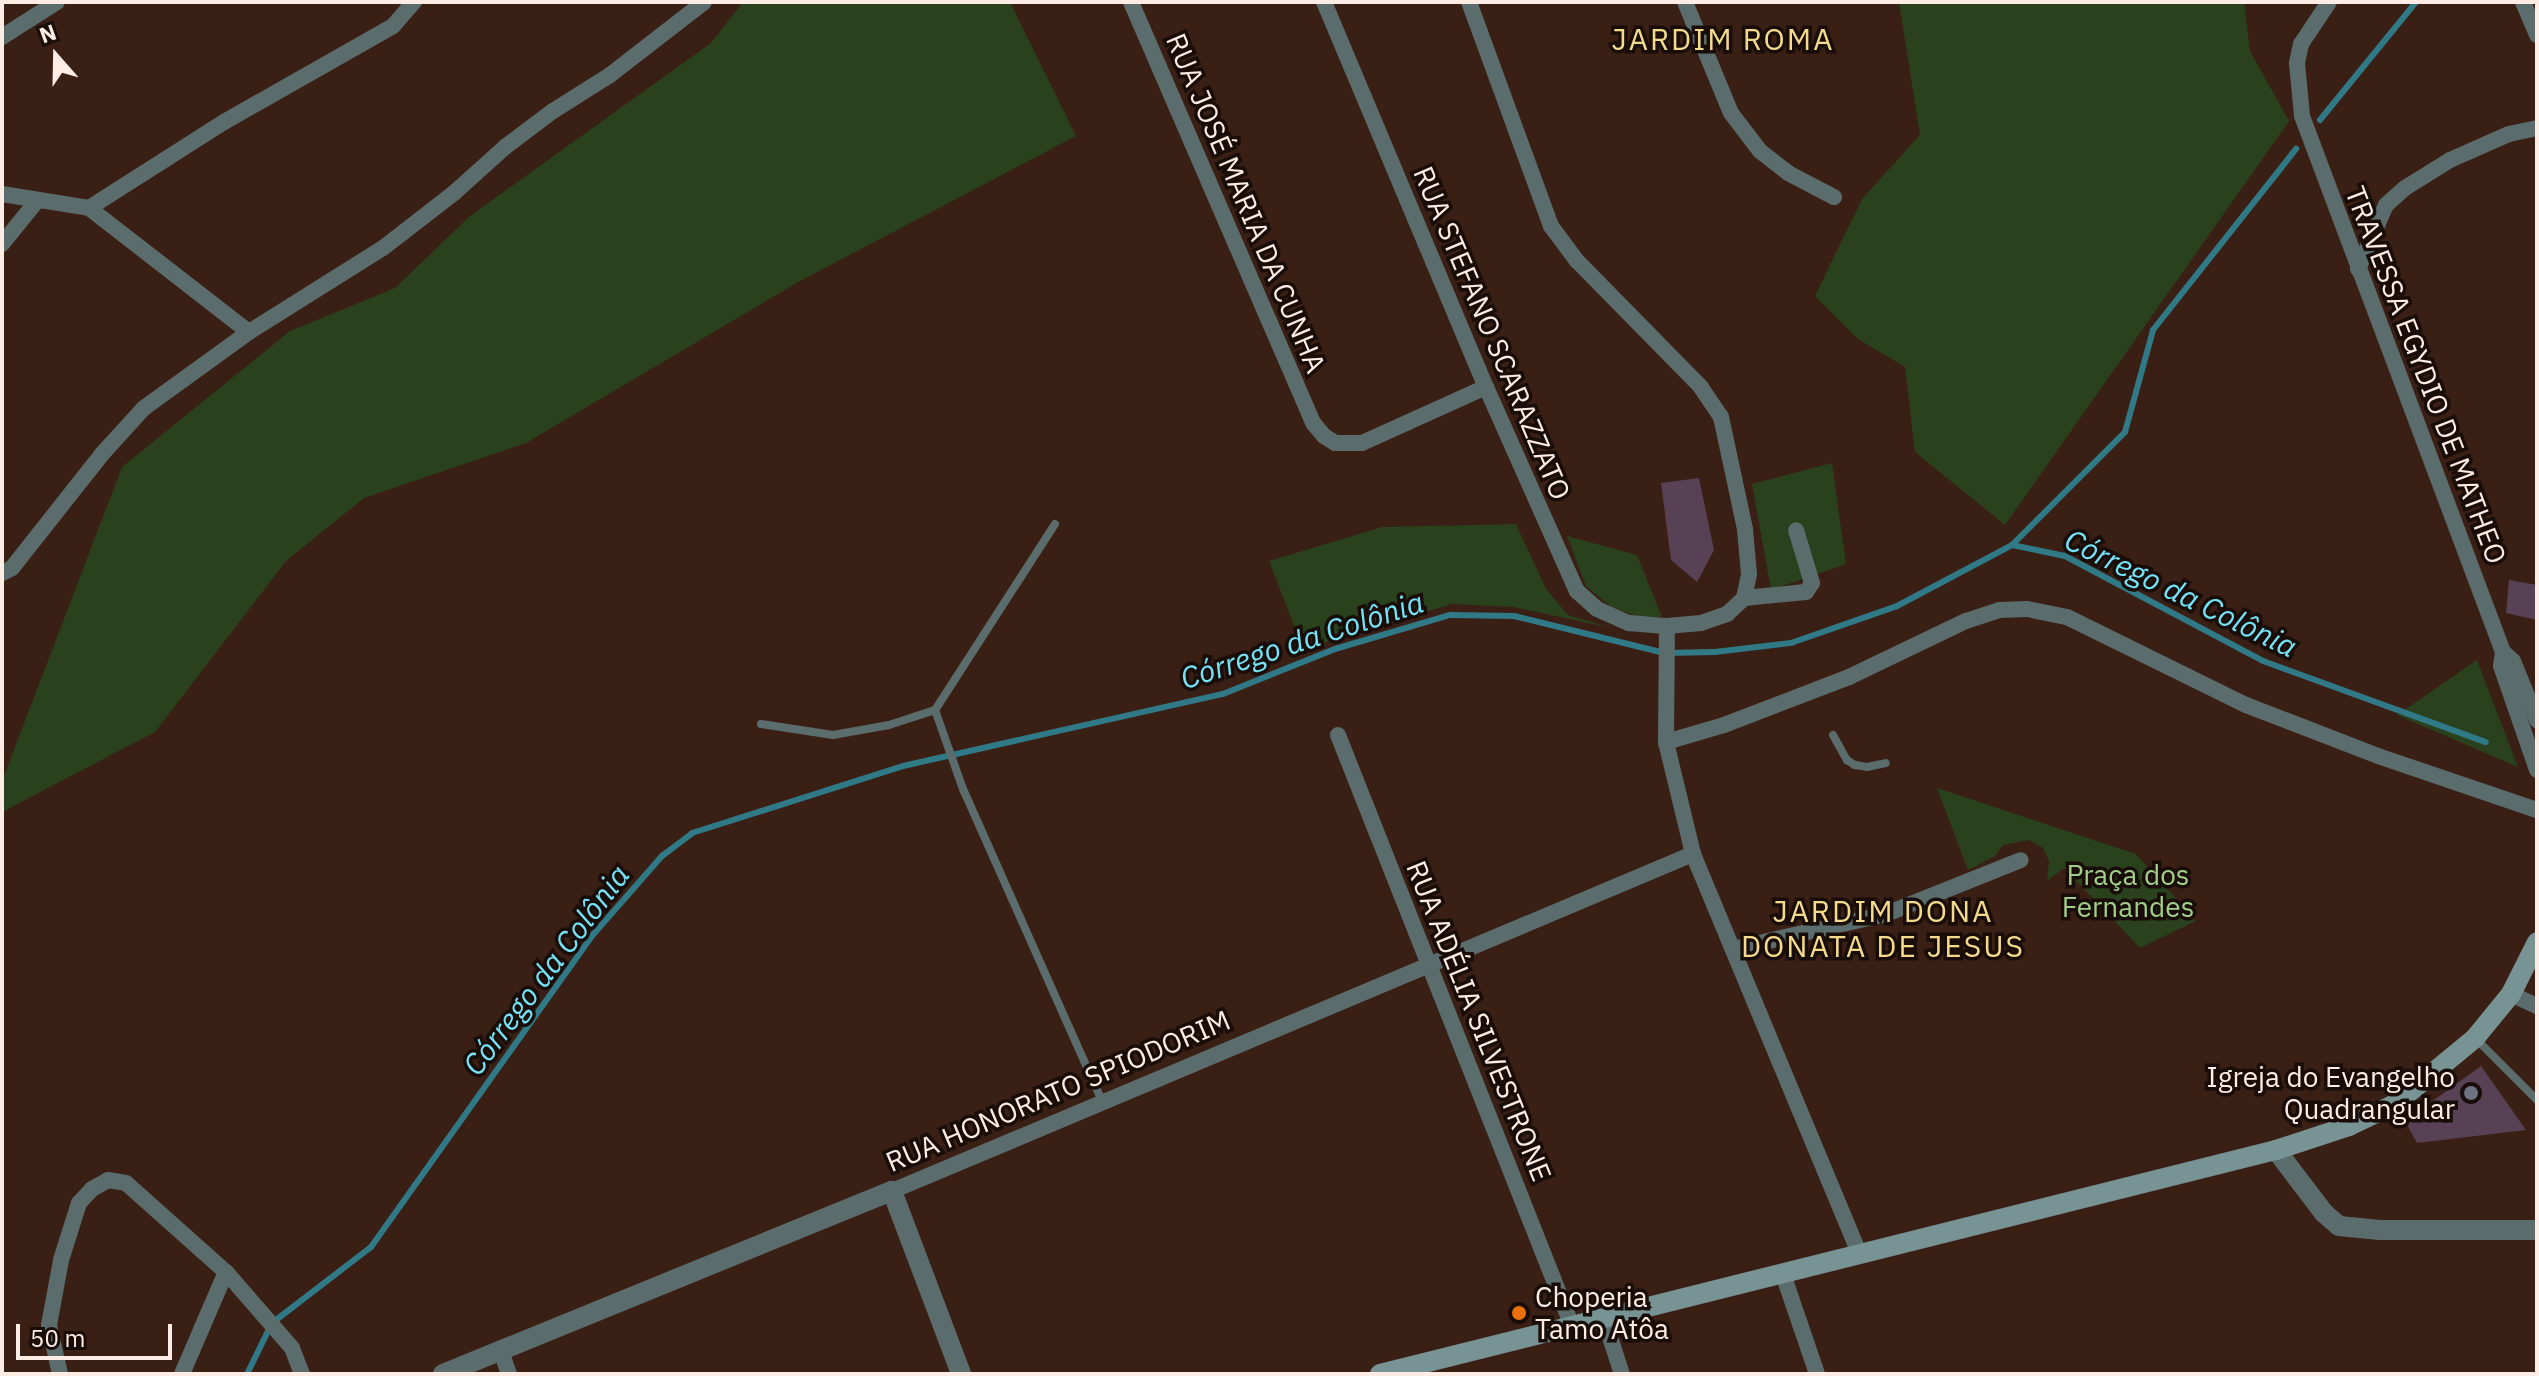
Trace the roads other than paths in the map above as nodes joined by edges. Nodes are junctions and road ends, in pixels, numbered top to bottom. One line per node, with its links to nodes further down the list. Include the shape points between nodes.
1 (57, 2): 11 (street)
2 (414, 2): 16 (street, via 393,26 224,122)
3 (704, 2): 19 (street, via 505,147 383,248)
4 (1131, 2): 20 (street, RUA JOSÉ MARIA DA CUNHA, via 1314,424 1335,443 1362,443)
5 (1324, 2): 20 (street, RUA STEFANO SCARAZZATO)
6 (1469, 2): 24 (street, via 1551,226 1577,261 1701,387 1721,417 1745,529 1749,574)
7 (1685, 2): 14 (street, via 1731,113 1760,151)
8 (2329, 2): 18 (street, TRAVESSA EGYDIO DE MATHEO, via 2301,44 2297,63 2302,116)
9 (2523, 2): 10 (street)
10 (2537, 35)
11 (2, 37)
12 (2537, 128): 18 (street, via 2509,134 2450,160 2405,188 2386,205)
13 (2, 194): 15 (street)
14 (1834, 197)
15 (36, 202): 16 (street); 17 (street)
16 (89, 208): 19 (street)
17 (2, 244)
18 (2358, 269): 26 (street, TRAVESSA EGYDIO DE MATHEO)
19 (249, 332): 23 (street, via 144,408 12,568)
20 (1486, 387): 25 (street, RUA STEFANO SCARAZZATO, via 1577,591 1597,609)
21 (1055, 524): 27 (lane)
22 (1796, 530): 24 (street, via 1812,583 1806,592)
23 (2, 573)
24 (1744, 598): 25 (street, RUA STEFANO SCARAZZATO, via 1727,614)
25 (1667, 634): 32 (street)
26 (2503, 652): 28 (street, TRAVESSA EGYDIO DE MATHEO, via 2513,661); 34 (street, TRAVESSA EGYDIO DE MATHEO, via 2501,666)
27 (935, 710): 29 (lane, via 833,735); 45 (lane, via 963,789)
28 (2537, 720)
29 (761, 724)
30 (1338, 735): 40 (street, RUA ADÉLIA SILVESTRONE)
31 (1833, 735): 33 (lane, via 1855,765)
32 (1666, 742): 35 (street, via 1849,677 1966,621 1999,610 2027,609 2067,617 2261,711); 36 (street)
33 (1886, 763)
34 (2537, 770)
35 (2537, 810)
36 (1693, 854): 39 (street); 40 (street, RUA HONORATO SPIODORIM)
37 (2021, 860): 39 (street, via 1886,914)
38 (2537, 942): 41 (main road)
39 (1733, 949): 49 (street)
40 (1430, 965): 45 (street, RUA HONORATO SPIODORIM); 53 (street, RUA ADÉLIA SILVESTRONE)
41 (2511, 994): 42 (street); 43 (main road)
42 (2537, 1006)
43 (2475, 1038): 44 (lane); 46 (main road, via 2395,1104)
44 (2537, 1100)
45 (1103, 1104): 47 (street, RUA HONORATO SPIODORIM)
46 (2276, 1150): 48 (street, via 2339,1226); 49 (main road)
47 (892, 1191): 54 (street, RUA HONORATO SPIODORIM); 61 (street)
48 (2537, 1230)
49 (1859, 1253): 51 (main road)
50 (226, 1272): 56 (street, via 126,1183 108,1180 92,1189 79,1203 49,1325); 57 (street); 58 (street, via 292,1348)
51 (1783, 1274): 52 (main road); 64 (street)
52 (1604, 1319): 53 (main road); 63 (street)
53 (1572, 1326): 55 (main road)
54 (501, 1351): 59 (street, RUA HONORATO SPIODORIM); 60 (street)
55 (1410, 1370): 62 (main road)
56 (60, 1374)
57 (182, 1374)
58 (302, 1374)
59 (443, 1374)
60 (509, 1374)
61 (961, 1374)
62 (1380, 1374)
63 (1622, 1374)
64 (1817, 1374)

